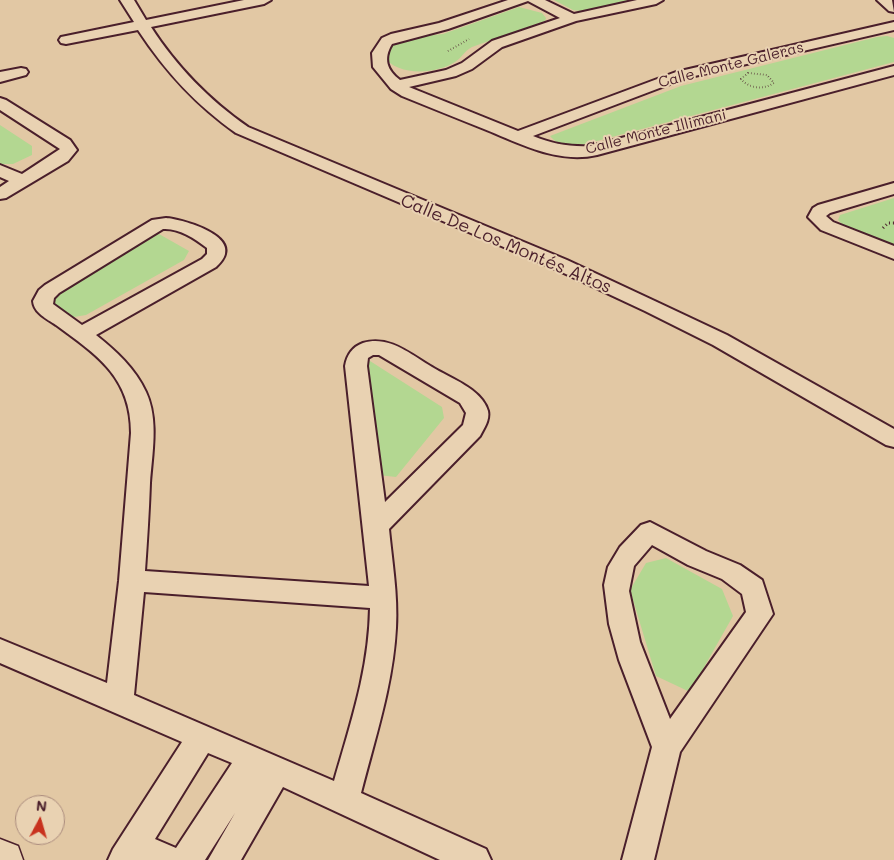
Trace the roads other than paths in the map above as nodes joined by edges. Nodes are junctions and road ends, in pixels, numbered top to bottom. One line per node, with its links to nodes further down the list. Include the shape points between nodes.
1 (127, 0): 9 (street, Calle De Los Montés Altos)
2 (264, 0): 9 (street)
3 (522, 0): 15 (street, Calle Monte Illimani, via 387,41 378,59 380,67)
4 (534, 0): 8 (street)
5 (656, 0): 8 (street)
6 (884, 0): 7 (street)
7 (894, 8)
8 (572, 18): 15 (street, via 497,44 467,66 451,73)
9 (142, 25): 11 (street); 24 (street, Calle De Los Montés Altos, via 185,84 208,106 242,130 560,264 644,303 720,340)
10 (894, 26): 17 (street, Calle Monte Galeras, via 682,75)
11 (66, 40)
12 (894, 70): 17 (street, Calle Monte Illimani, via 591,151 562,152)
13 (22, 72): 14 (street)
14 (0, 77)
15 (396, 86): 17 (street, Calle Monte Illimani, via 421,100)
16 (0, 103): 19 (street, via 68,146 67,154)
17 (516, 137)
18 (0, 170): 19 (street)
19 (23, 180): 21 (street)
20 (894, 188): 22 (street, via 824,209 818,217 828,226)
21 (0, 194)
22 (894, 253)
23 (82, 334): 23 (street, via 44,307 43,297 52,289 158,224 181,224 216,246 216,255 209,262); 26 (street, via 123,372 134,388 141,410)
24 (894, 439)
25 (376, 526): 25 (street, via 356,366 360,353 375,347 384,348 468,398 478,412 472,430); 27 (street)
26 (132, 582): 27 (street); 29 (street)
27 (383, 598): 33 (street, via 382,652 377,680)
28 (0, 651): 29 (street)
29 (119, 702): 30 (street)
30 (202, 737): 32 (street); 34 (street)
31 (667, 747): 31 (street, via 760,614 753,588 731,572 650,532 627,555 616,584 630,654); 41 (street)
32 (264, 764): 33 (street); 38 (street); 39 (street)
33 (344, 800): 40 (street)
34 (129, 852): 37 (street)
35 (0, 858): 36 (street)
36 (4, 860)
37 (166, 860)
38 (187, 860)
39 (224, 860)
40 (475, 860)
41 (638, 860)

